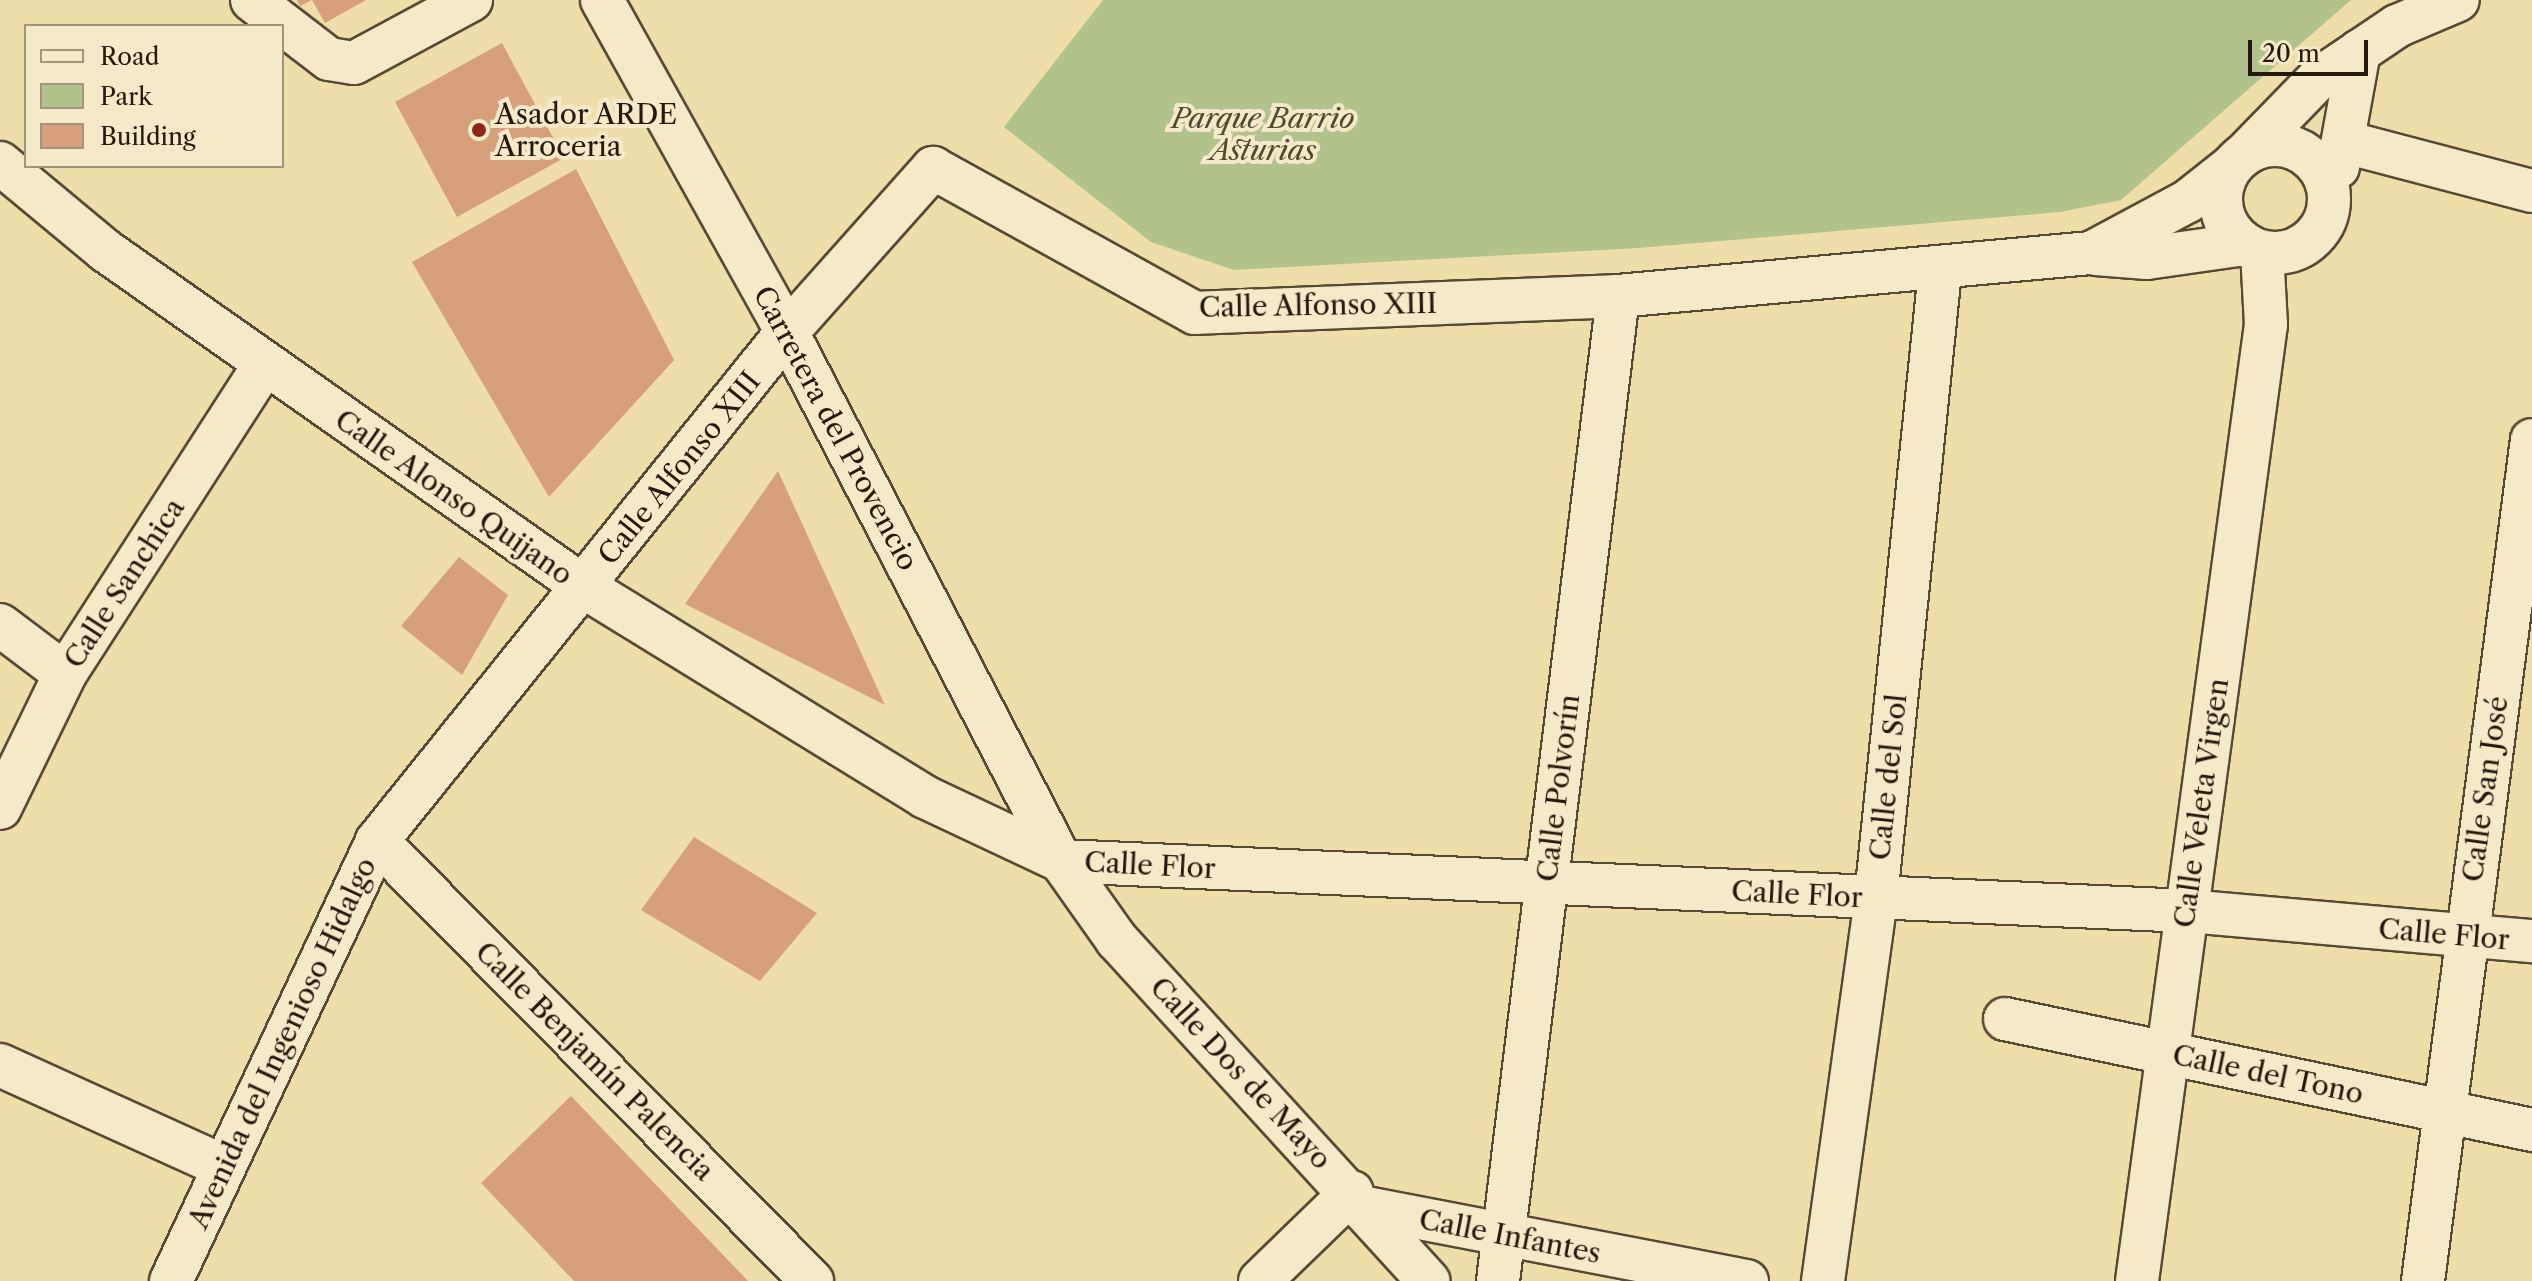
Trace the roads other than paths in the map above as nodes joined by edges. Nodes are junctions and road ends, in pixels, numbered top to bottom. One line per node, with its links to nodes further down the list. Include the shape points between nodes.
1 (252, 0): 5 (street)
2 (471, 0): 6 (street, via 354,63 329,59)
3 (602, 0): 19 (street, Carretera del Provencio)
4 (2458, 0): 7 (street, Calle Alfonso XIII)
5 (283, 24)
6 (284, 25)
7 (2359, 51): 8 (street); 9 (street, Calle Alfonso XIII, via 2317,80)
8 (2345, 142): 11 (street); 12 (street)
9 (2238, 160): 12 (street, via 2294,149 2320,170); 14 (street, via 2223,182 2224,217); 15 (street, Calle Alfonso XIII, via 2114,247)
10 (0, 163): 20 (street, Calle Alonso Quijano)
11 (2532, 191)
12 (2328, 203): 13 (street)
13 (2304, 244): 14 (street); 18 (street, Calle Veleta Virgen)
14 (2253, 248): 15 (street, Calle Alfonso XIII, via 2147,258); 18 (street, Calle Veleta Virgen)
15 (2091, 253): 16 (street, Calle Alfonso XIII)
16 (1940, 271): 17 (street, Calle Alfonso XIII); 30 (street, Calle del Sol)
17 (1618, 296): 19 (street, Calle Alfonso XIII, via 1195,313 933,168); 29 (street, Calle Polvorín)
18 (2266, 325): 31 (street, Calle Veleta Virgen)
19 (787, 332): 23 (street, Calle Alfonso XIII); 28 (street, Carretera del Provencio)
20 (264, 365): 23 (street, Calle Alonso Quijano); 25 (street, Calle Sanchica)
21 (2532, 440): 22 (street, Calle San José)
22 (2529, 488): 32 (street, Calle San José)
23 (584, 587): 27 (street, Avenida del Ingenioso Hidalgo); 28 (street, Calle Alonso Quijano, via 925,797)
24 (0, 625): 25 (street)
25 (65, 674): 26 (street, Calle Sanchica)
26 (0, 808)
27 (377, 841): 39 (street, Avenida del Ingenioso Hidalgo); 43 (street, Calle Benjamín Palencia)
28 (1061, 861): 29 (street, Calle Flor); 40 (street, Calle Dos de Mayo, via 1117,940)
29 (1546, 883): 30 (street, Calle Flor); 41 (street, Calle Polvorín)
30 (1876, 897): 31 (street, Calle Flor); 48 (street, Calle del Sol)
31 (2187, 911): 32 (street, Calle Flor); 35 (street, Calle Veleta Virgen)
32 (2465, 935): 33 (street, Calle Flor); 37 (street, Calle San José)
33 (2532, 941)
34 (2005, 1019): 35 (street, Calle del Tono)
35 (2163, 1052): 37 (street, Calle del Tono); 49 (street, Calle Veleta Virgen)
36 (0, 1065): 39 (street)
37 (2446, 1112): 38 (street, Calle del Tono); 50 (street, Calle San José)
38 (2532, 1130)
39 (223, 1166): 42 (street, Avenida del Ingenioso Hidalgo)
40 (1359, 1200): 41 (street, Calle Infantes); 44 (street); 45 (street, Calle Dos de Mayo)
41 (1506, 1235): 46 (street, Calle Polvorín); 47 (street, Calle Infantes)
42 (171, 1281)
43 (812, 1281)
44 (1260, 1281)
45 (1428, 1281)
46 (1498, 1281)
47 (1747, 1281)
48 (1823, 1281)
49 (2137, 1281)
50 (2423, 1281)

